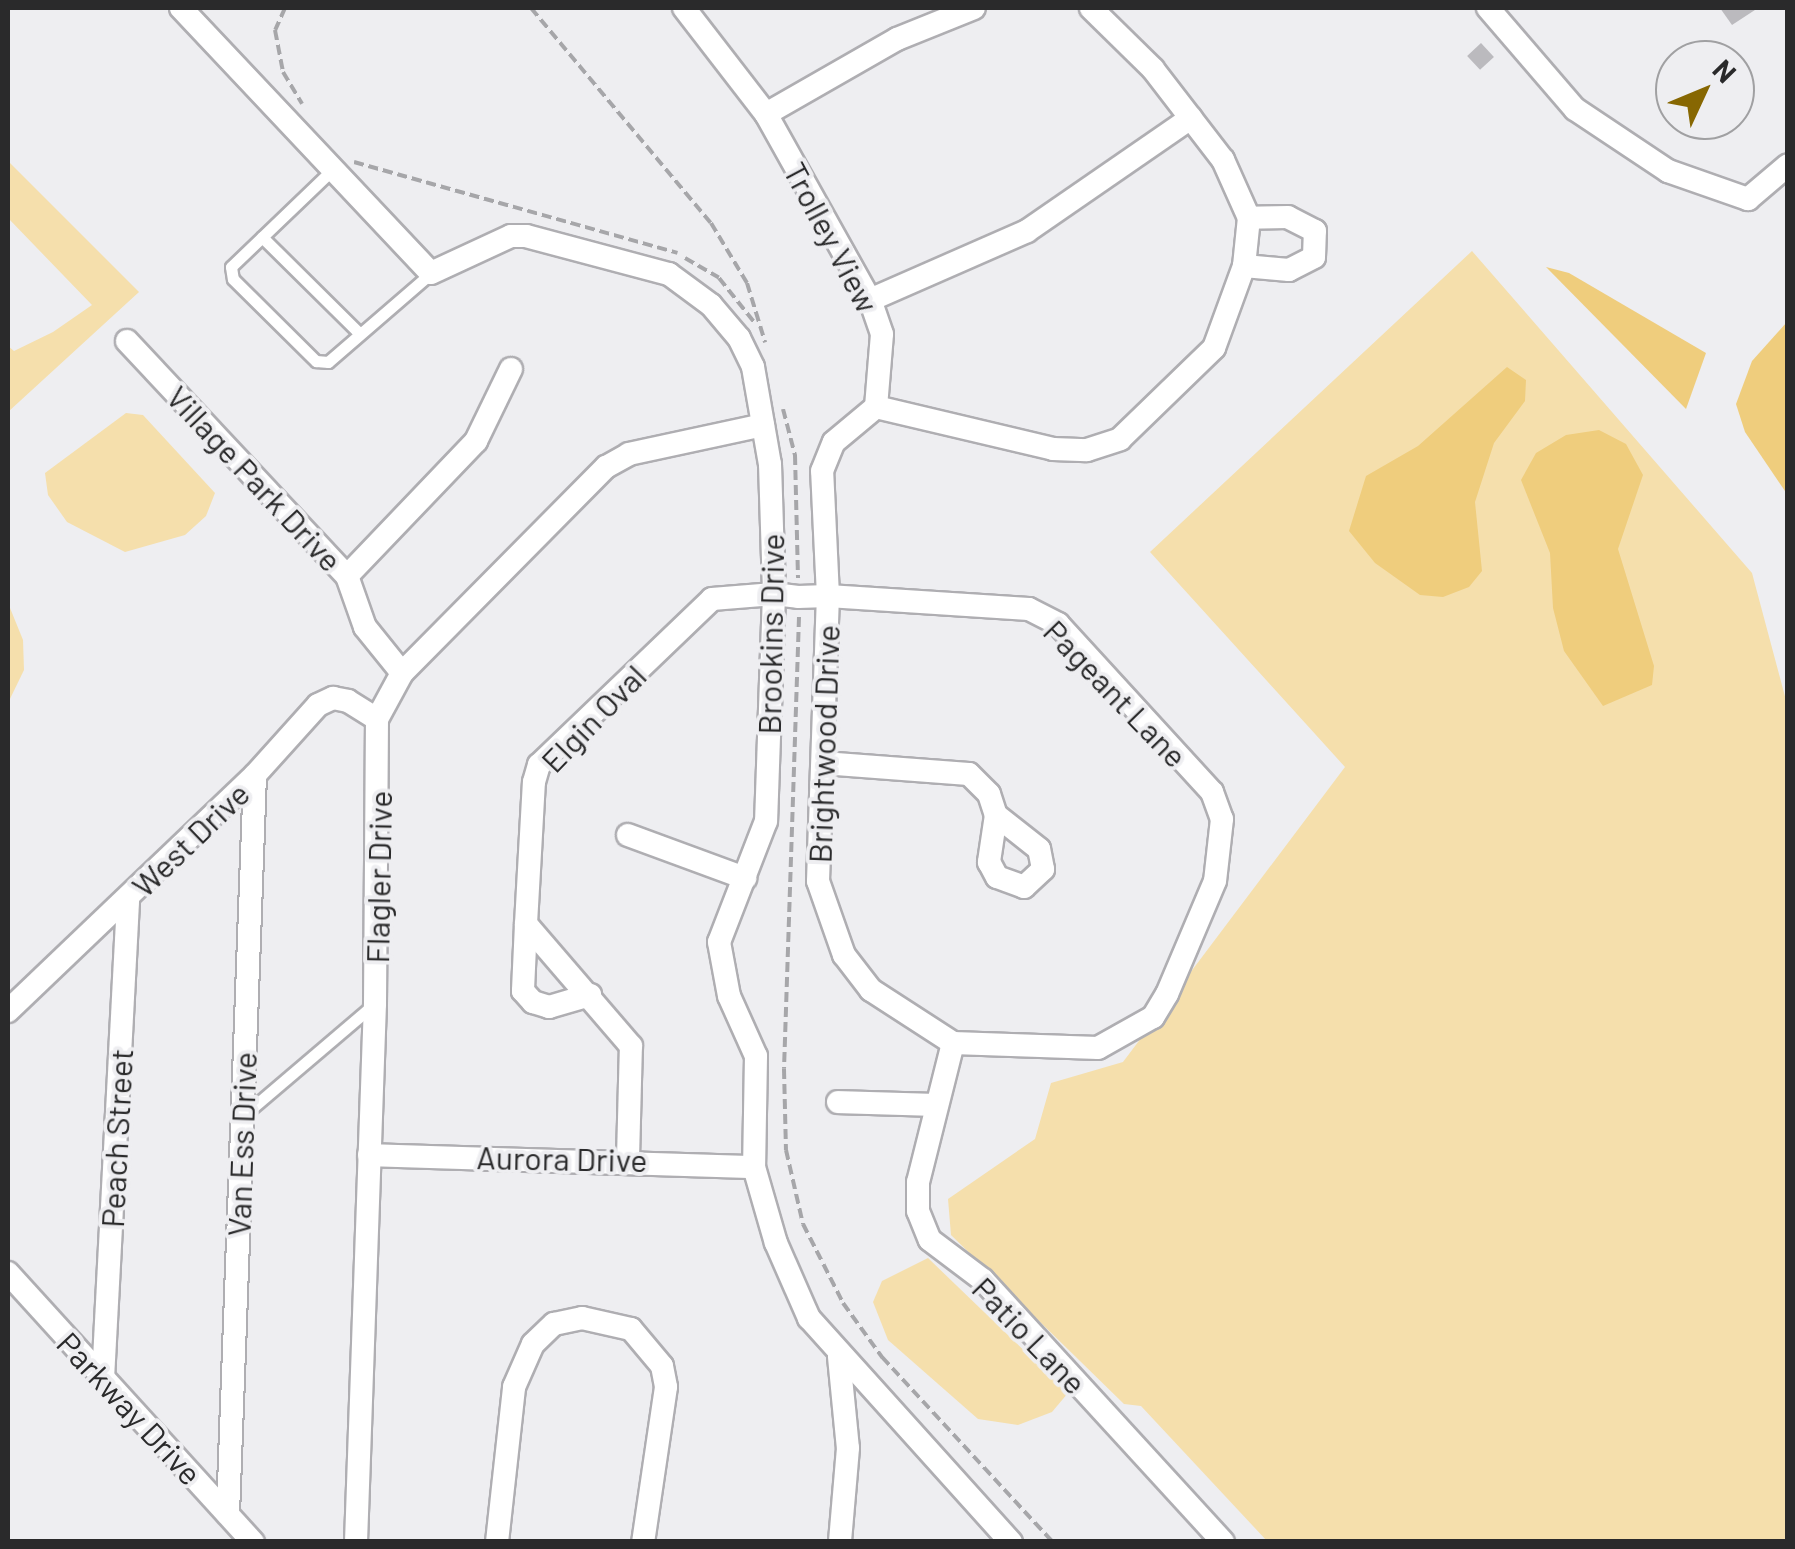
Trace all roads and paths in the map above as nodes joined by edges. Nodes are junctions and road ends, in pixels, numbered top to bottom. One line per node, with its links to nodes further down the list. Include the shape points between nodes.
1 (182, 8): 11 (street)
2 (284, 8): 9 (path, via 276,30 283,72)
3 (531, 8): 11 (path, via 712,223 747,283 763,333 719,278 668,249)
4 (684, 8): 8 (street, Trolley View)
5 (974, 8): 8 (street, via 897,39)
6 (1091, 8): 10 (street)
7 (1488, 8): 12 (street, via 1575,109 1668,172 1748,198)
8 (766, 114): 17 (street, Trolley View)
9 (308, 115)
10 (1191, 118): 13 (street, via 1223,160); 17 (street, via 1027,230)
11 (336, 160): 14 (lane); 16 (street)
12 (1788, 165)
13 (1248, 218): 15 (street); 15 (street, via 1288,216 1315,232 1314,257 1289,270)
14 (262, 237): 18 (lane); 18 (lane, via 231,267 233,279 316,362 328,362)
15 (1244, 266): 21 (street, via 1214,348 1120,439 1087,450 1053,449)
16 (431, 273): 18 (lane); 22 (street, Brookins Drive, via 510,236 669,274 711,305 740,338 753,368)
17 (870, 300): 21 (street, Trolley View, via 882,334)
18 (358, 333)
19 (127, 341): 23 (street, Village Park Drive)
20 (511, 369): 23 (street, via 476,441)
21 (876, 407): 25 (street, via 834,442 822,471)
22 (762, 425): 24 (street, Brookins Drive); 26 (street, Flagler Drive, via 630,454 606,467)
23 (347, 576): 26 (street, Village Park Drive, via 365,627)
24 (774, 594): 25 (street, Pageant Lane); 32 (street, Brookins Drive, via 766,821); 34 (street, Elgin Oval, via 712,599 540,766)
25 (828, 596): 28 (street, Brightwood Drive); 38 (street, Pageant Lane, via 1029,610 1058,624 1212,792 1222,819 1215,881 1152,1017 1098,1048)
26 (402, 673): 27 (street, Flagler Drive)
27 (377, 719): 29 (street, West Drive, via 332,698 276,746); 36 (street, Flagler Drive)
28 (822, 763): 30 (street, via 970,774 989,794); 38 (street, Brightwood Drive, via 818,881 829,927 872,990)
29 (255, 775): 33 (street, West Drive); 41 (street, Van Ess Drive)
30 (996, 814)
31 (628, 835): 32 (street)
32 (745, 878): 44 (street, Brookins Drive, via 719,942 729,996 756,1056)
33 (128, 898): 37 (street, West Drive); 47 (street, Peach Street)
34 (526, 924): 35 (street); 35 (street, Elgin Oval, via 523,991 549,1007)
35 (590, 995): 43 (street, via 631,1046)
36 (375, 1004): 41 (lane); 42 (street, Flagler Drive)
37 (8, 1011)
38 (953, 1042): 40 (street, Patio Lane)
39 (838, 1102): 40 (street)
40 (934, 1106): 55 (street, Patio Lane, via 918,1182 918,1211 930,1240 983,1280)
41 (242, 1117): 48 (street, Van Ess Drive)
42 (369, 1155): 43 (street, Aurora Drive); 50 (street, Flagler Drive)
43 (628, 1158): 44 (street, Aurora Drive)
44 (754, 1167): 46 (street, Brookins Drive, via 776,1243 809,1318)
45 (8, 1273): 47 (street, Parkway Drive)
46 (839, 1357): 53 (street, via 848,1448); 54 (street, Brookins Drive)
47 (103, 1378): 48 (street, Parkway Drive)
48 (228, 1514): 49 (street, Parkway Drive)
49 (253, 1542)
50 (356, 1542)
51 (496, 1542): 52 (street, via 514,1387 534,1344 554,1324 606,1319 651,1346 666,1386)
52 (643, 1542)
53 (840, 1542)
54 (1011, 1542)
55 (1223, 1542)

